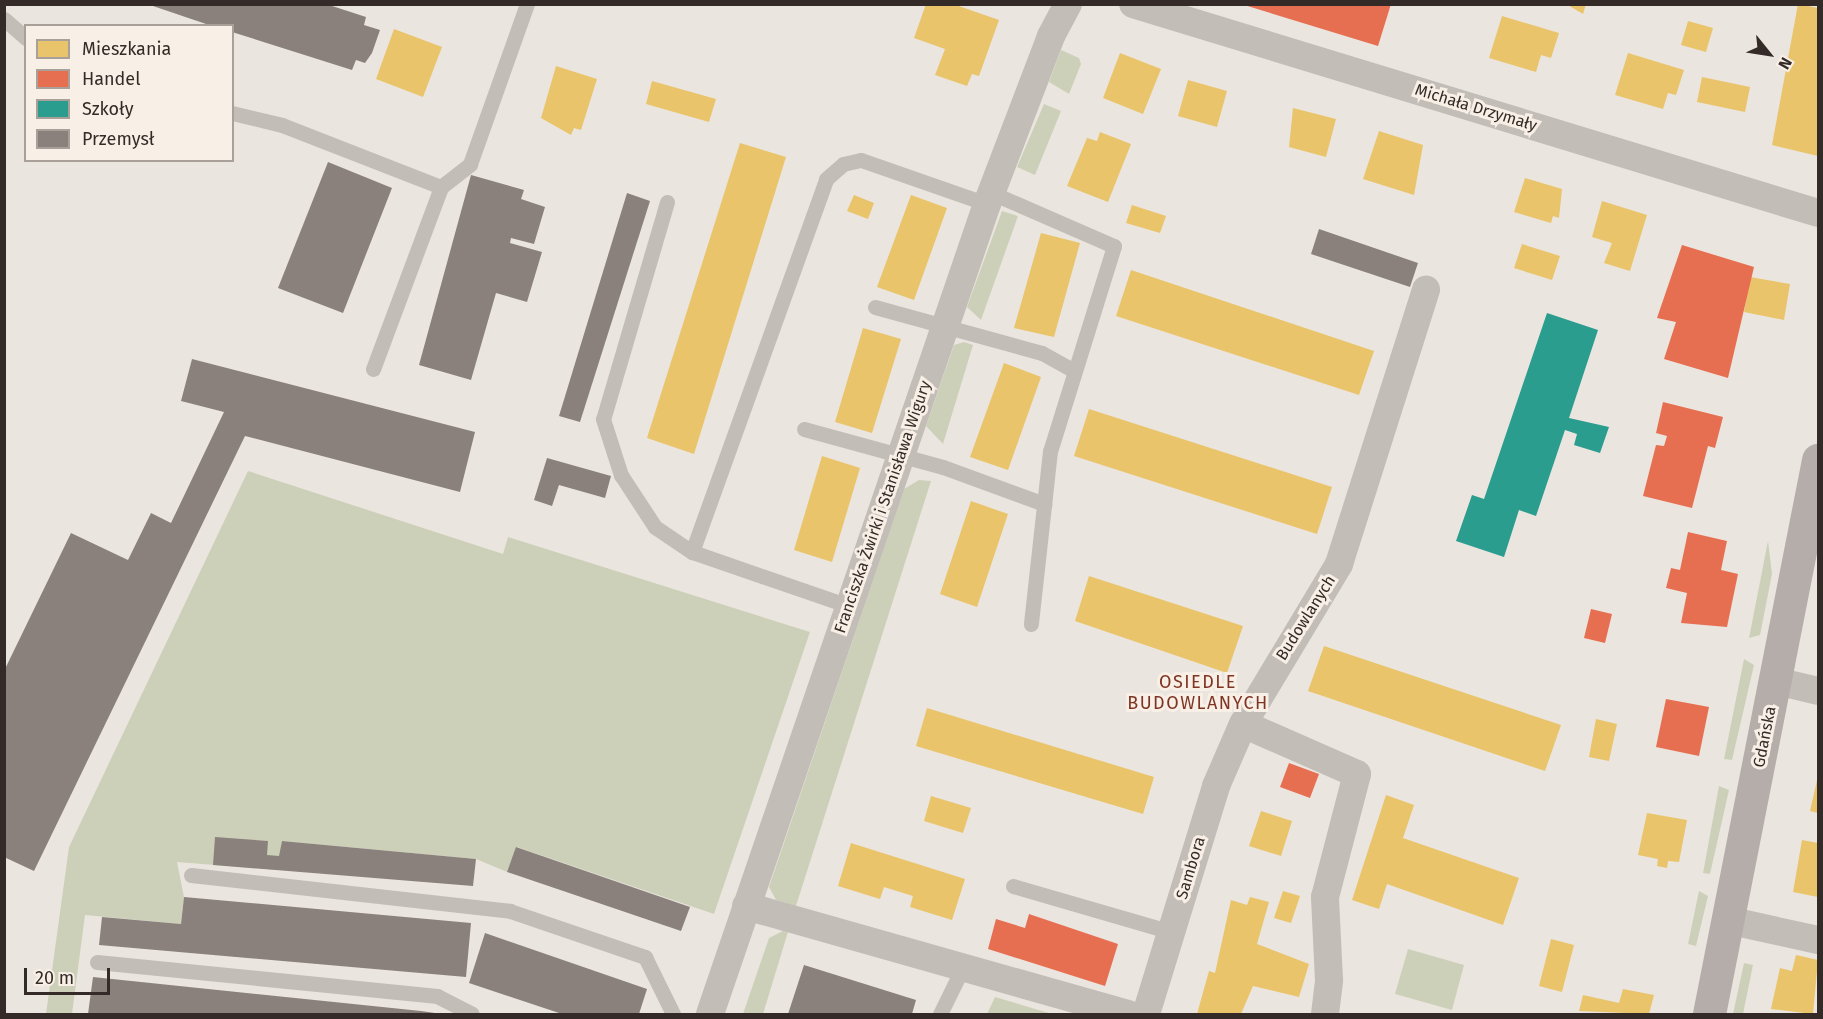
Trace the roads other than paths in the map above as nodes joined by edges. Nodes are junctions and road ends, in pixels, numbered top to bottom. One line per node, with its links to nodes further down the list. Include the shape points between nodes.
1 (527, 4): 7 (lane, via 470,164)
2 (1068, 4): 8 (street, Franciszka Żwirki i Stanisława Wigury, via 1051,36)
3 (1133, 4): 10 (street, Michała Drzymały)
4 (4, 19): 5 (lane)
5 (24, 36)
6 (234, 113): 7 (lane, via 282,125)
7 (441, 187): 14 (lane)
8 (990, 198): 13 (street, Franciszka Żwirki i Stanisława Wigury); 15 (lane, via 1114,246); 20 (lane, via 861,160 843,164 826,179)
9 (667, 202): 20 (lane, via 603,419 621,475 644,510 665,537)
10 (1818, 213)
11 (1426, 289): 25 (street, Budowlanych, via 1339,564)
12 (875, 307): 13 (lane)
13 (945, 327): 15 (lane, via 1041,353); 17 (street, Franciszka Żwirki i Stanisława Wigury)
14 (373, 369)
15 (1074, 371): 19 (lane, via 1050,452)
16 (804, 429): 17 (lane)
17 (901, 456): 19 (lane); 21 (street, Franciszka Żwirki i Stanisława Wigury)
18 (1818, 460): 23 (main road, Gdańska)
19 (1044, 504): 22 (lane)
20 (693, 552): 21 (lane)
21 (849, 606): 28 (street, Franciszka Żwirki i Stanisława Wigury)
22 (1031, 624)
23 (1776, 681): 24 (street); 29 (main road, Gdańska)
24 (1818, 691)
25 (1243, 724): 30 (street, Sambora, via 1216,786); 40 (street, via 1357,774 1325,897 1329,980)
26 (191, 875): 35 (lane, via 510,911 645,957)
27 (1013, 886): 30 (lane)
28 (746, 906): 33 (street); 36 (street, Franciszka Żwirki i Stanisława Wigury)
29 (1727, 920): 31 (street); 41 (main road, Gdańska)
30 (1171, 932): 39 (street, Sambora)
31 (1818, 940)
32 (96, 962): 34 (lane, via 437,996)
33 (962, 969): 37 (lane); 38 (street)
34 (472, 1014)
35 (673, 1014)
36 (710, 1014)
37 (940, 1014)
38 (1128, 1014)
39 (1146, 1014)
40 (1325, 1014)
41 (1709, 1014)

